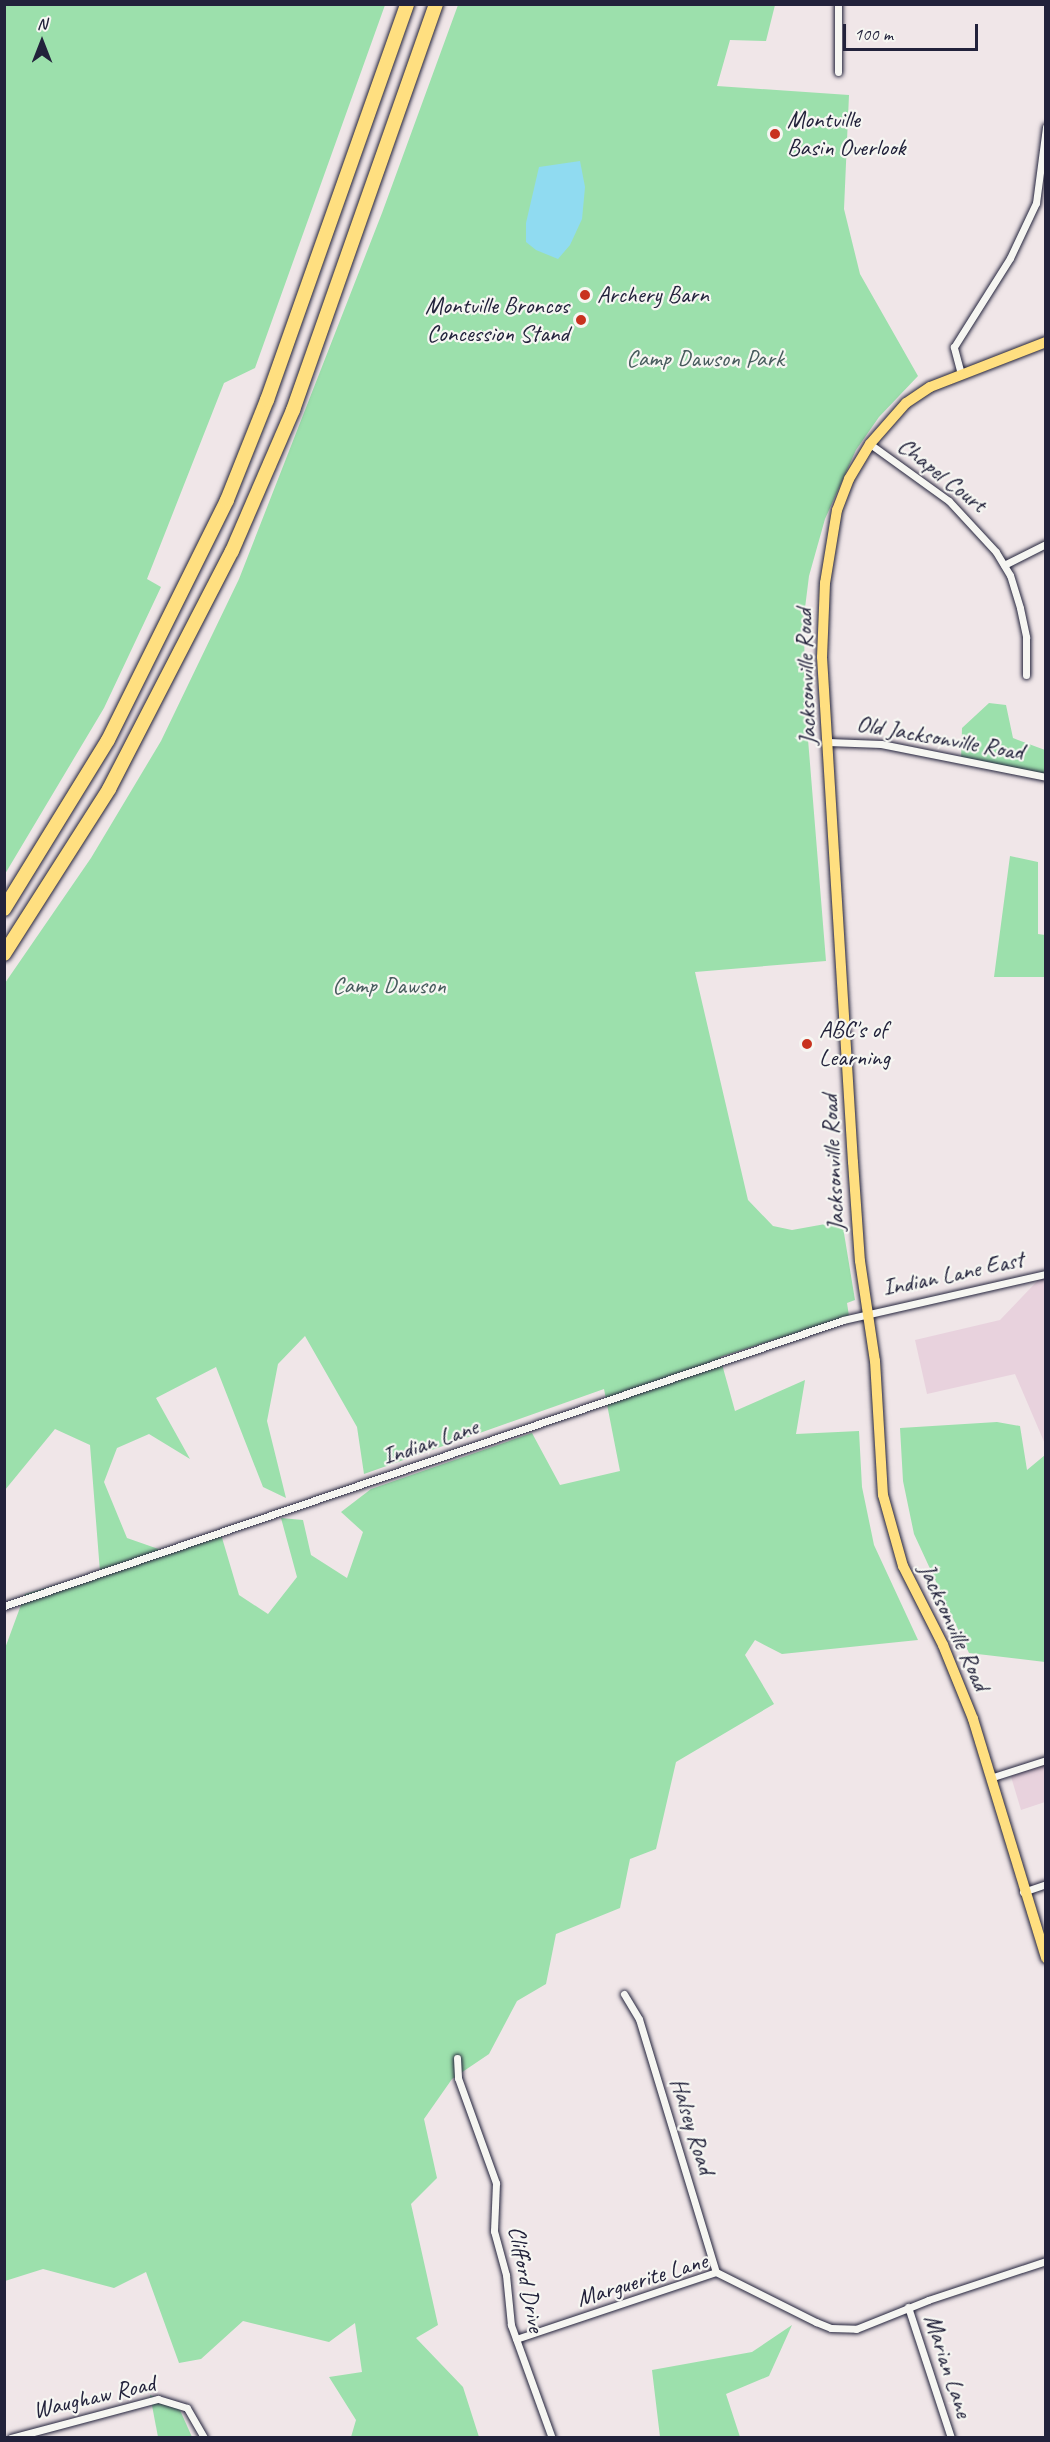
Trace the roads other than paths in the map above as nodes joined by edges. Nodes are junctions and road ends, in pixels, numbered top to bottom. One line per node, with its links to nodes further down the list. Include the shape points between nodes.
1 (407, 4): 14 (highway, via 271,389 223,510 118,721)
2 (436, 4): 15 (highway, via 297,399 232,551 109,789)
3 (838, 4): 4 (street)
4 (838, 72)
5 (1046, 128): 7 (street, via 1036,203 1010,258 954,347)
6 (1046, 342): 7 (main road, Jacksonville Road)
7 (961, 374): 8 (main road, Jacksonville Road, via 906,403)
8 (870, 444): 10 (street, Chapel Court, via 956,508 978,529); 12 (main road, Jacksonville Road, via 849,479 829,551 822,657)
9 (1046, 544): 10 (street)
10 (1004, 565): 11 (street, Chapel Court, via 1024,627)
11 (1026, 675)
12 (828, 742): 13 (street, Old Jacksonville Road, via 881,744); 17 (main road, Jacksonville Road, via 855,1184)
13 (1046, 777)
14 (4, 909)
15 (4, 954)
16 (1046, 1274): 17 (street, Indian Lane East)
17 (869, 1312): 18 (street, Indian Lane); 20 (main road, Jacksonville Road, via 888,1519 903,1566 958,1679)
18 (4, 1606)
19 (1046, 1760): 20 (street)
20 (990, 1778): 22 (main road, Jacksonville Road)
21 (1046, 1884): 22 (street)
22 (1023, 1892): 23 (main road, Jacksonville Road)
23 (1046, 1958)
24 (624, 1994): 27 (street, Halsey Road, via 639,2019)
25 (457, 2058): 29 (street, Clifford Drive, via 458,2078 496,2183 494,2231)
26 (1046, 2260): 28 (street, Marguerite Lane)
27 (716, 2272): 28 (street, Marguerite Lane, via 831,2328 856,2329); 29 (street, Marguerite Lane)
28 (908, 2307): 33 (street, Marian Lane)
29 (516, 2339): 32 (street, Clifford Drive)
30 (11, 2438): 31 (street, Waughaw Road, via 159,2399 187,2408)
31 (204, 2438)
32 (552, 2438)
33 (951, 2438)

